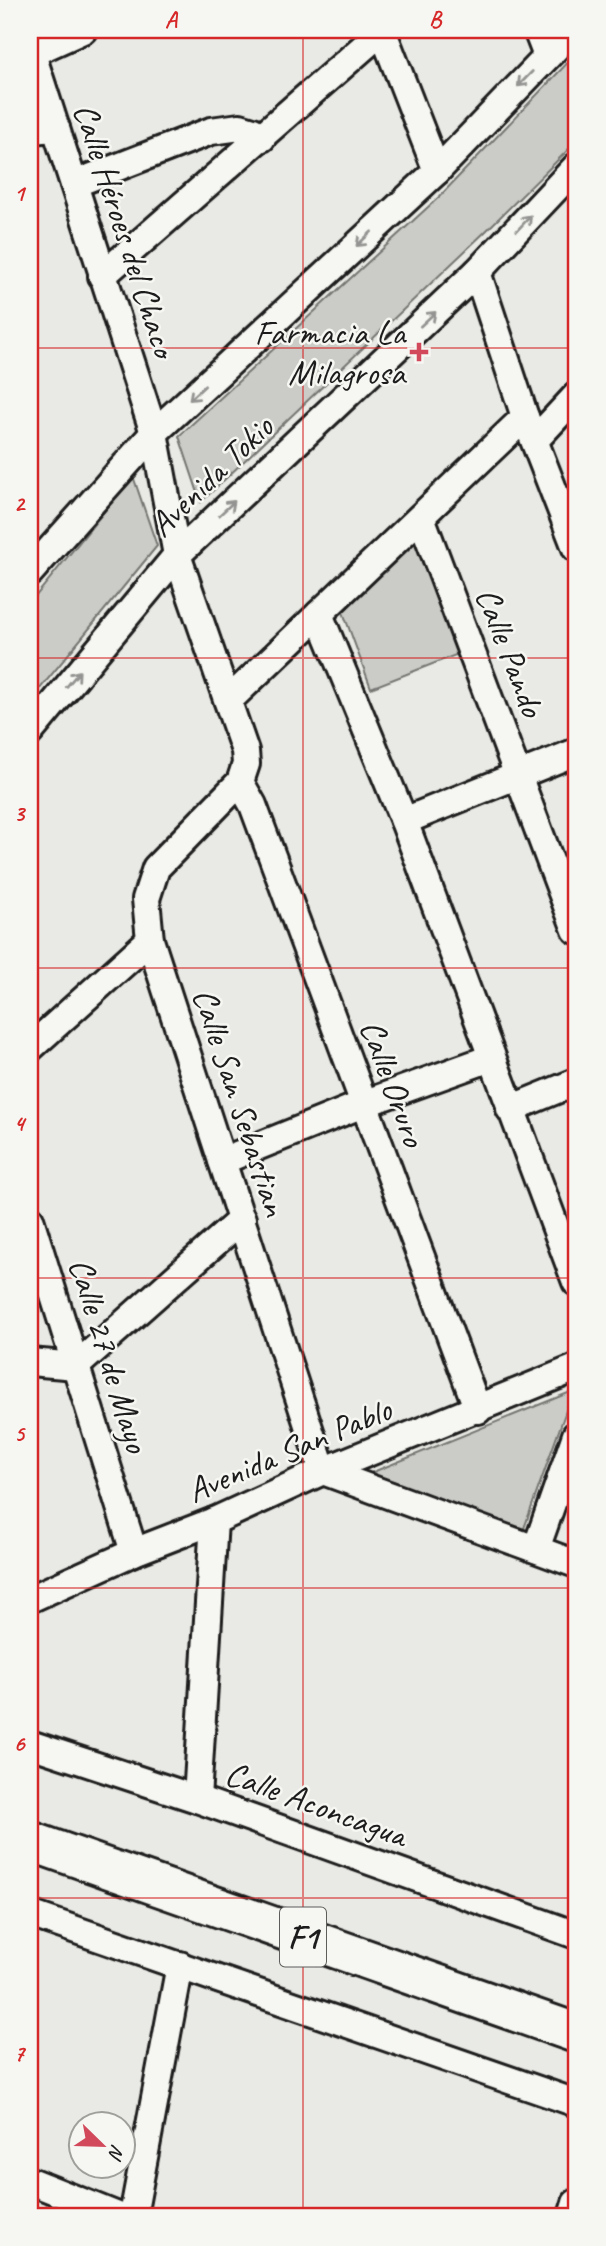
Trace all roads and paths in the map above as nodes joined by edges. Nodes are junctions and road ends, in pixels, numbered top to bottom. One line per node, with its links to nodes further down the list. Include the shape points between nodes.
1 (83, 30): 5 (street)
2 (382, 30): 8 (street); 10 (street)
3 (537, 30): 6 (street)
4 (573, 30): 6 (street, Avenida Tokio)
5 (31, 51): 7 (street, Calle Héroes del Chaco)
6 (547, 56): 10 (street, Avenida Tokio, one-way to 10)
7 (43, 129): 11 (street, Calle Héroes del Chaco)
8 (262, 138): 11 (street, via 240,127 211,131); 13 (street)
9 (576, 167): 12 (street, Avenida Tokio, one-way to 9)
10 (437, 171): 16 (street, Avenida Tokio, one-way to 16)
11 (74, 184): 13 (street, Calle Héroes del Chaco)
12 (477, 272): 15 (street); 19 (street, Avenida Tokio, one-way to 12)
13 (102, 276): 16 (street, Calle Héroes del Chaco)
14 (575, 400): 15 (street)
15 (530, 428): 17 (street); 18 (street)
16 (153, 433): 19 (street, Calle Héroes del Chaco); 20 (street, Avenida Tokio)
17 (421, 517): 21 (street); 25 (street, Calle Pando)
18 (576, 548)
19 (177, 555): 22 (street, Calle Héroes del Chaco); 23 (street, Avenida Tokio, one-way to 19)
20 (30, 572)
21 (319, 614): 22 (street); 27 (street)
22 (228, 701): 26 (street, Calle Héroes del Chaco, via 245,751)
23 (30, 732)
24 (576, 752): 25 (street)
25 (519, 776): 27 (street); 28 (street, Calle Pando)
26 (240, 782): 29 (street, Calle San Sebastian, via 156,868 146,899); 33 (street, Calle Oruro, via 253,804)
27 (404, 821): 31 (street)
28 (576, 930)
29 (150, 940): 30 (street); 35 (street, Calle San Sebastian)
30 (30, 1048)
31 (491, 1058): 33 (street); 34 (street)
32 (576, 1082): 34 (street)
33 (363, 1104): 35 (street); 42 (street, Calle Oruro)
34 (510, 1109): 38 (street)
35 (222, 1161): 37 (street, Calle San Sebastian)
36 (30, 1219): 40 (street, Calle 27 de Mayo)
37 (242, 1219): 40 (street); 44 (street, Calle San Sebastian)
38 (576, 1282)
39 (30, 1362): 40 (street)
40 (76, 1366): 47 (street, Calle 27 de Mayo)
41 (576, 1368): 42 (street, Avenida San Pablo)
42 (478, 1409): 44 (street, Avenida San Pablo)
43 (576, 1435): 46 (street)
44 (323, 1471): 45 (street, Avenida San Pablo); 46 (street)
45 (214, 1521): 47 (street, Avenida San Pablo); 51 (street)
46 (536, 1549): 48 (street)
47 (134, 1552): 49 (street, Avenida San Pablo)
48 (576, 1564)
49 (30, 1599)
50 (30, 1744): 51 (street, Calle Aconcagua)
51 (197, 1798): 55 (street, Calle Aconcagua)
52 (30, 1818): 57 (highway, F1)
53 (30, 1841): 58 (highway, F1)
54 (30, 1914): 56 (street)
55 (576, 1935)
56 (180, 1965): 59 (street); 63 (street)
57 (576, 2009)
58 (576, 2033)
59 (576, 2103)
60 (30, 2181): 62 (street)
61 (576, 2203): 64 (street)
62 (118, 2216)
63 (134, 2216)
64 (572, 2216)

